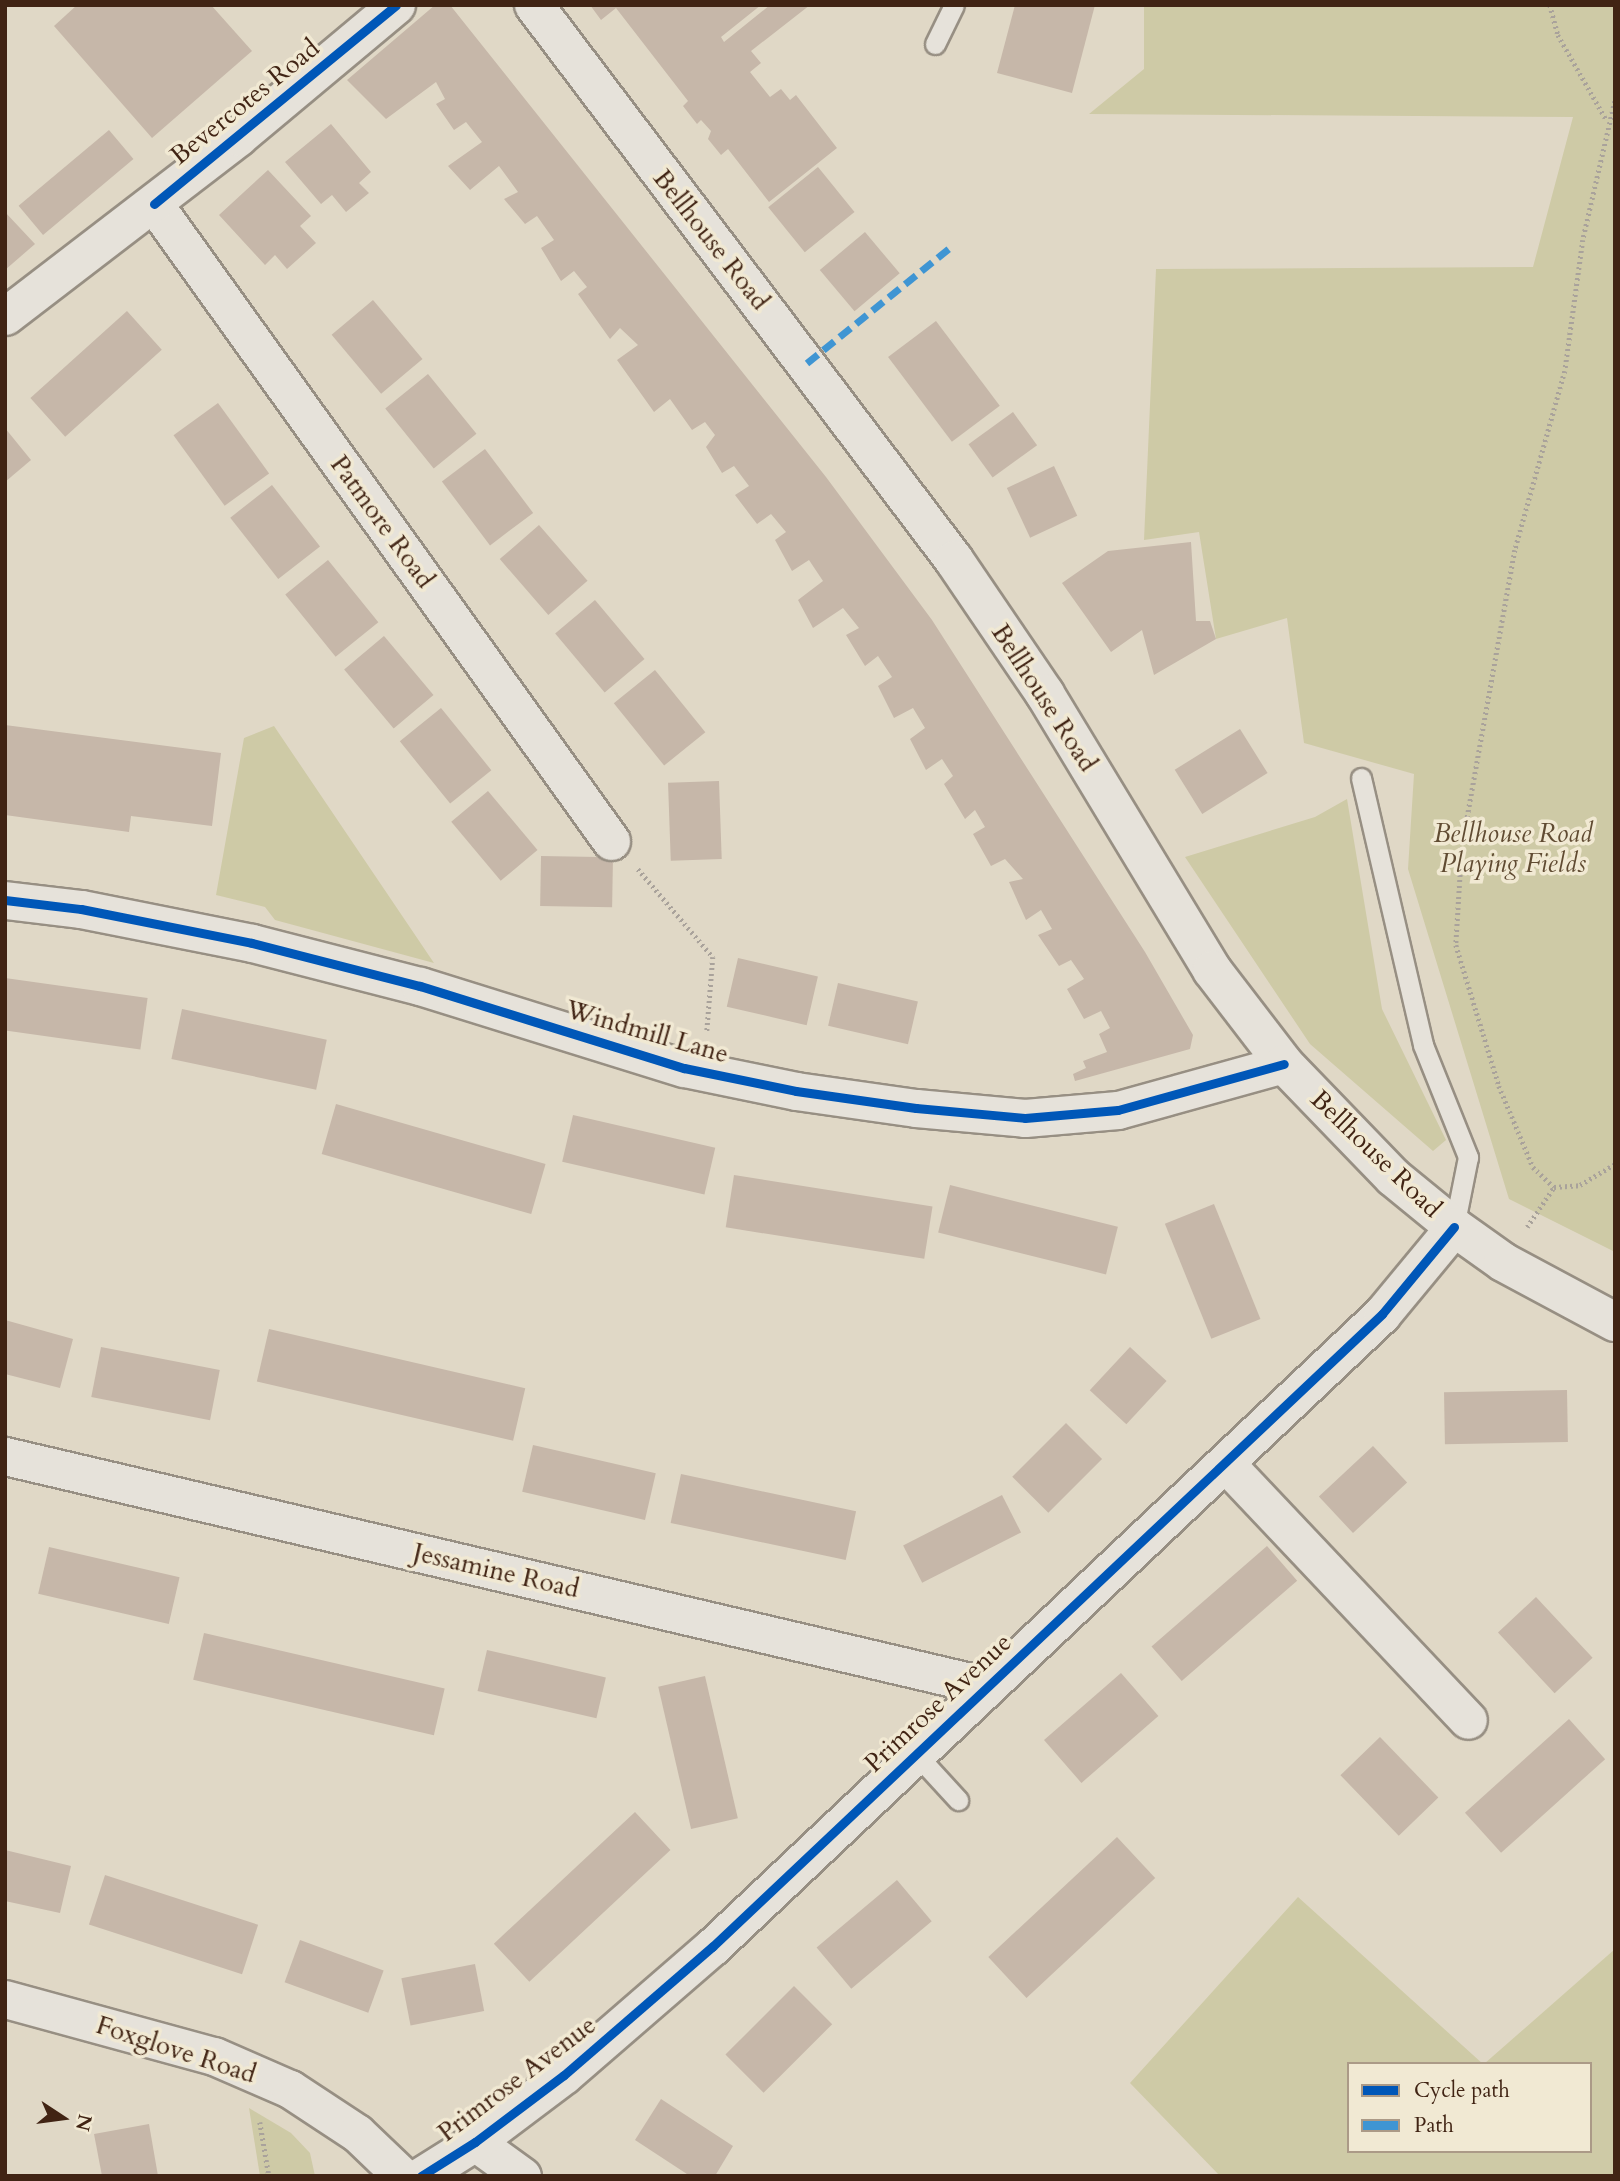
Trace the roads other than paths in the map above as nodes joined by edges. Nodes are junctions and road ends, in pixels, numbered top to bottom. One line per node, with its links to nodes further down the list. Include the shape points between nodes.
1 (396, 5): 5 (street, Bevercotes Road)
2 (534, 5): 10 (main road, Bellhouse Road, via 954,559 1045,694 1212,970)
3 (954, 5): 4 (lane)
4 (935, 44)
5 (154, 204): 6 (street, Bevercotes Road); 8 (street, Patmore Road)
6 (5, 316)
7 (1362, 778): 11 (lane, via 1423,1045 1468,1157)
8 (611, 841)
9 (5, 900): 10 (street, Windmill Lane, via 81,909 252,943 420,986 684,1068 796,1091 1025,1118 1118,1110)
10 (1284, 1064): 11 (main road, Bellhouse Road, via 1393,1177)
11 (1454, 1227): 12 (main road, Bellhouse Road, via 1503,1262); 14 (street, Primrose Avenue, via 1382,1314)
12 (1615, 1322)
13 (5, 1456): 15 (street, Jessamine Road)
14 (1226, 1464): 15 (street, Primrose Avenue); 16 (street)
15 (987, 1686): 17 (street, Primrose Avenue)
16 (1468, 1720)
17 (915, 1753): 18 (lane); 20 (street, Primrose Avenue, via 712,1947 564,2075)
18 (958, 1800)
19 (5, 1999): 21 (street, Foxglove Road, via 214,2056 290,2089 356,2133)
20 (475, 2143): 22 (street, Primrose Avenue); 23 (street)
21 (402, 2176)
22 (421, 2176)
23 (522, 2176)

